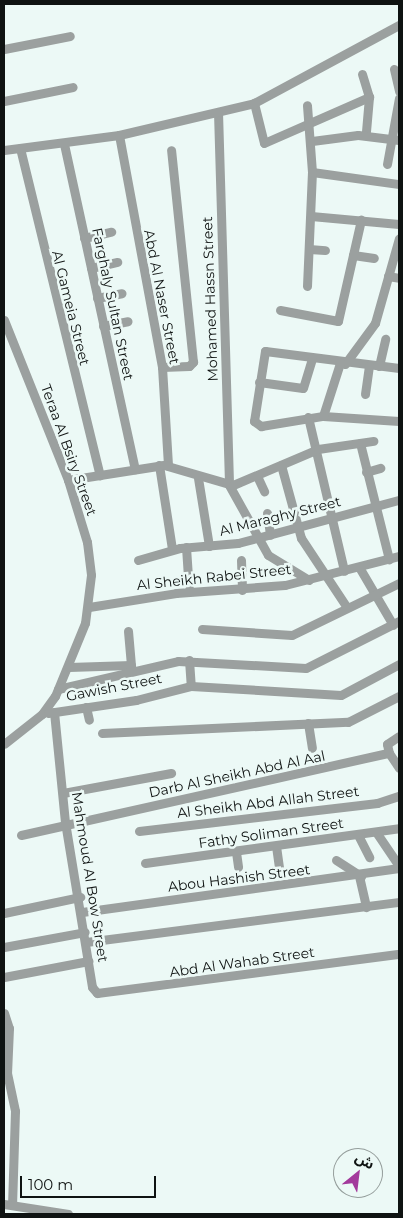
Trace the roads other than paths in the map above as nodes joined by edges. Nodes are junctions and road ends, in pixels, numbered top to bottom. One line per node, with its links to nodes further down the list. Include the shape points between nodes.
1 (399, 25): 11 (street)
2 (70, 36): 3 (street)
3 (4, 49)
4 (394, 69): 7 (street)
5 (362, 74): 8 (street)
6 (73, 87): 10 (street)
7 (399, 91)
8 (369, 97): 14 (street); 16 (street)
9 (399, 98): 17 (street)
10 (4, 101)
11 (254, 103): 13 (street); 14 (street, via 264,143)
12 (307, 105): 14 (street)
13 (218, 112): 15 (street); 71 (street, Mohamed Hassn Street)
14 (310, 122): 18 (street)
15 (119, 135): 19 (street); 52 (street, Abd Al Naser Street)
16 (366, 135): 17 (street); 18 (street)
17 (395, 139): 23 (street)
18 (312, 141): 24 (street)
19 (64, 144): 20 (street); 30 (street, Farghaly Sultan Street)
20 (20, 148): 21 (street); 67 (street, Al Gameia Street)
21 (4, 150)
22 (172, 150): 52 (street, via 193,362 190,366)
23 (387, 164)
24 (312, 172): 25 (street); 26 (street)
25 (399, 184)
26 (311, 216): 27 (street); 32 (street)
27 (361, 220): 28 (street); 34 (street)
28 (399, 224)
29 (111, 232): 30 (street)
30 (84, 238): 37 (street, Farghaly Sultan Street)
31 (399, 238): 38 (street)
32 (309, 249): 33 (street); 40 (street)
33 (325, 250)
34 (353, 255): 35 (street); 43 (street, via 338,321)
35 (374, 258)
36 (117, 262): 37 (street)
37 (91, 268): 42 (street, Farghaly Sultan Street)
38 (388, 276): 39 (street); 49 (street, via 375,323)
39 (399, 278)
40 (307, 286)
41 (122, 293): 42 (street)
42 (97, 298): 46 (street, Farghaly Sultan Street)
43 (280, 310)
44 (4, 320): 70 (street, Teraa Al Bsiry Street)
45 (128, 321): 46 (street)
46 (103, 326): 65 (street, Farghaly Sultan Street)
47 (385, 340): 51 (street)
48 (312, 358): 49 (street); 54 (street, via 303,388); 54 (street, via 263,353)
49 (343, 363): 50 (street); 56 (street)
50 (369, 366): 51 (street); 55 (street)
51 (379, 366): 53 (street)
52 (162, 367): 63 (street, Abd Al Naser Street)
53 (399, 368)
54 (259, 382): 57 (street, via 256,424)
55 (365, 394)
56 (323, 416): 57 (street); 58 (street)
57 (308, 418): 61 (street)
58 (399, 421)
59 (373, 441): 60 (street)
60 (360, 443): 61 (street); 66 (street)
61 (318, 449): 62 (street); 76 (street)
62 (282, 464): 68 (street); 77 (street)
63 (164, 466): 65 (street); 69 (street); 82 (street, Abd Al Naser Street)
64 (380, 468): 66 (street)
65 (134, 469): 67 (street)
66 (366, 472): 74 (street)
67 (100, 475): 70 (street)
68 (257, 476): 71 (street); 72 (street)
69 (198, 478): 71 (street); 81 (street)
70 (68, 480): 96 (street, Teraa Al Bsiry Street, via 90,558)
71 (229, 485): 79 (street)
72 (264, 491)
73 (399, 500): 74 (street, Al Maraghy Street)
74 (374, 506): 76 (street, Al Maraghy Street); 84 (street)
75 (267, 513): 78 (street)
76 (332, 518): 77 (street, Al Maraghy Street); 88 (street)
77 (297, 527): 78 (street, Al Maraghy Street); 89 (street)
78 (270, 535): 79 (street, Al Maraghy Street)
79 (257, 538): 81 (street, Al Maraghy Street); 90 (street, via 273,559)
80 (186, 546): 81 (street, Al Maraghy Street); 82 (street, Al Maraghy Street); 93 (street)
81 (209, 546)
82 (172, 549): 85 (street, Al Maraghy Street)
83 (399, 556): 84 (street, Al Sheikh Rabei Street)
84 (389, 559): 87 (street, Al Sheikh Rabei Street)
85 (138, 560)
86 (242, 560): 92 (street)
87 (359, 567): 88 (street, Al Sheikh Rabei Street); 94 (street)
88 (344, 571): 89 (street, Al Sheikh Rabei Street)
89 (324, 576): 90 (street, Al Sheikh Rabei Street); 95 (street)
90 (308, 580): 92 (street, Al Sheikh Rabei Street)
91 (399, 583): 94 (street)
92 (242, 590): 93 (street, Al Sheikh Rabei Street)
93 (189, 592): 96 (street, Al Sheikh Rabei Street)
94 (375, 593): 95 (street); 97 (street)
95 (346, 606): 98 (street, via 287,636)
96 (89, 607): 102 (street, Teraa Al Bsiry Street)
97 (396, 623): 100 (street, via 306,668)
98 (202, 629)
99 (128, 631): 103 (street)
100 (189, 660): 103 (street); 104 (street)
101 (399, 664): 104 (street, Gawish Street, via 336,696)
102 (69, 667): 103 (street); 105 (street, Teraa Al Bsiry Street)
103 (132, 668): 105 (street)
104 (192, 686): 107 (street, Gawish Street)
105 (58, 689): 109 (street, Teraa Al Bsiry Street)
106 (399, 696): 111 (street, via 355,720)
107 (86, 707): 108 (street, Gawish Street); 110 (street)
108 (54, 712): 109 (street, Gawish Street); 119 (street, Mahmoud Al Bow Street)
109 (42, 714): 114 (street, Teraa Al Bsiry Street)
110 (89, 720)
111 (308, 723): 112 (street); 115 (street)
112 (102, 734)
113 (399, 736): 116 (street, via 387,744)
114 (4, 744)
115 (312, 748)
116 (389, 753): 117 (street); 121 (street, Darb Al Sheikh Abd Al Aal, via 185,801)
117 (399, 768)
118 (171, 773): 119 (street)
119 (63, 793): 121 (street, Mahmoud Al Bow Street)
120 (399, 796): 123 (street, Al Sheikh Abd Allah Street, via 377,804)
121 (65, 822): 125 (street, Darb Al Sheikh Abd Al Aal); 136 (street, Mahmoud Al Bow Street)
122 (399, 828): 124 (street, Fathy Soliman Street)
123 (139, 831)
124 (376, 832): 126 (street, Fathy Soliman Street); 133 (street)
125 (21, 835)
126 (358, 835): 127 (street, Fathy Soliman Street); 129 (street)
127 (276, 846): 128 (street, Fathy Soliman Street); 134 (street)
128 (236, 852): 131 (street, Fathy Soliman Street); 132 (street)
129 (369, 857)
130 (336, 860): 135 (street)
131 (145, 863)
132 (238, 867)
133 (399, 867): 135 (street, Abou Hashish Street)
134 (279, 868)
135 (360, 876): 138 (street); 139 (street, Abou Hashish Street)
136 (80, 897): 139 (street, Mahmoud Al Bow Street); 140 (street)
137 (399, 902): 138 (street)
138 (366, 907): 142 (street)
139 (82, 912): 141 (street, Mahmoud Al Bow Street)
140 (4, 913)
141 (85, 932): 142 (street, Mahmoud Al Bow Street); 143 (street)
142 (86, 942): 145 (street, Mahmoud Al Bow Street)
143 (4, 947)
144 (399, 954): 147 (street, Abd Al Wahab Street, via 102,994)
145 (89, 960): 146 (street); 147 (street, Mahmoud Al Bow Street)
146 (4, 977)
147 (92, 987)
148 (4, 1013): 149 (street, via 9,1028 7,1073 15,1111)
149 (8, 1204): 150 (street)
150 (68, 1214)

